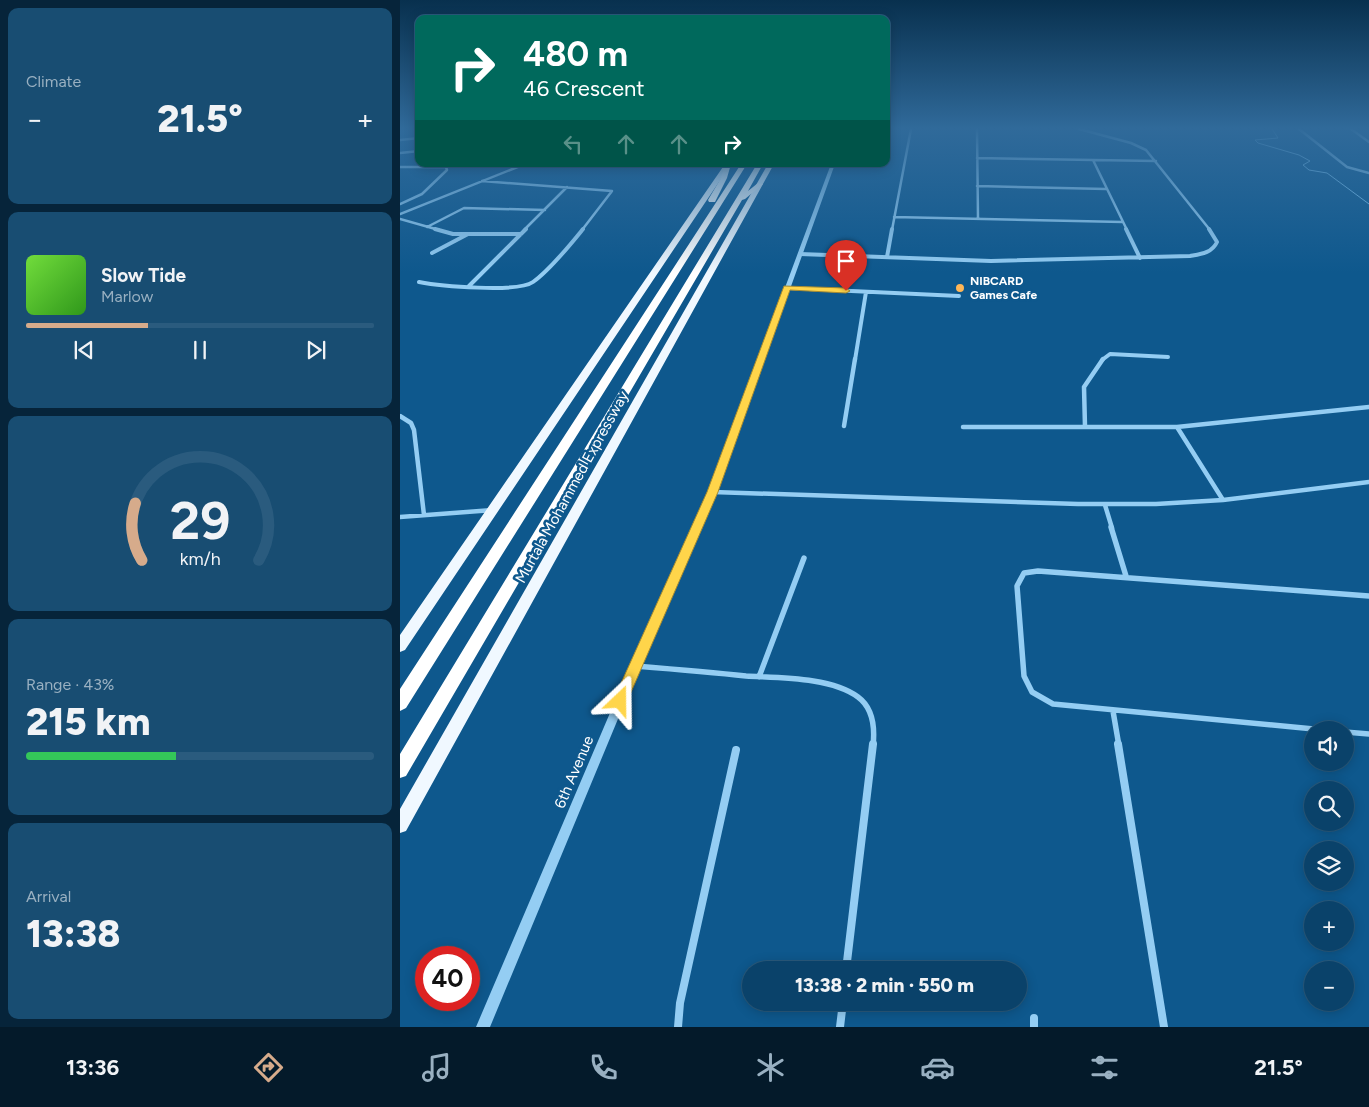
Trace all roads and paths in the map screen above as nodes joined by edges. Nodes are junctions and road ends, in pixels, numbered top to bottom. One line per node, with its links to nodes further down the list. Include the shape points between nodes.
1 (440, 177): 18 (street, via 422,194)
2 (492, 177): 13 (street)
3 (719, 177): 50 (highway)
4 (724, 177): 22 (highway, via 712,202)
5 (736, 177): 22 (highway, Murtala Mohammed Expressway)
6 (752, 177): 19 (highway, Murtala Mohammed Expressway)
7 (764, 177): 14 (highway, Murtala Mohammed Expressway)
8 (828, 177): 31 (street, 6th Avenue)
9 (902, 177): 23 (street)
10 (977, 177): 15 (street)
11 (1101, 177): 17 (street)
12 (1168, 177): 33 (street, via 1217,242 1215,248 1202,254)
13 (482, 181): 16 (street); 21 (street)
14 (760, 184): 19 (highway); 66 (highway, Murtala Mohammed Expressway)
15 (977, 186): 17 (street); 25 (street)
16 (566, 188): 20 (street); 35 (street, via 612,193 572,243 532,283 524,286)
17 (1106, 189): 26 (street)
18 (400, 204)
19 (735, 205): 65 (highway, Murtala Mohammed Expressway)
20 (544, 210): 27 (street, via 464,208); 29 (street)
21 (400, 214)
22 (710, 217): 59 (highway, Murtala Mohammed Expressway)
23 (894, 217): 25 (street); 32 (street)
24 (400, 218): 27 (street)
25 (978, 219): 26 (street)
26 (1122, 222): 33 (street)
27 (427, 227): 28 (street)
28 (469, 234): 29 (street); 30 (street)
29 (521, 234): 35 (street)
30 (432, 253)
31 (800, 254): 32 (street); 36 (street, 6th Avenue)
32 (887, 257): 33 (street, via 991,261)
33 (1140, 258)
34 (419, 282): 35 (street, via 434,286)
35 (469, 286)
36 (787, 288): 37 (street); 47 (street, 6th Avenue)
37 (866, 292): 38 (street); 42 (street)
38 (959, 296)
39 (1168, 357): 44 (street, via 1105,356 1084,387)
40 (1369, 407): 45 (street)
41 (400, 416): 51 (street, via 411,422 414,430)
42 (844, 426)
43 (962, 427): 44 (street)
44 (1085, 427): 45 (street)
45 (1177, 427): 48 (street)
46 (1369, 482): 48 (street)
47 (712, 492): 49 (street); 57 (street, 6th Avenue)
48 (1223, 500): 49 (street)
49 (1105, 505): 54 (street)
50 (493, 510): 51 (street); 56 (highway)
51 (424, 516): 52 (street)
52 (400, 517)
53 (804, 558): 58 (street)
54 (1126, 576): 55 (street); 60 (street, via 1038,570 1024,573 1017,586 1024,676 1032,692 1052,704)
55 (1369, 596)
56 (400, 646)
57 (635, 666): 58 (street); 69 (street, 6th Avenue)
58 (759, 676): 67 (street, via 833,686 851,692 869,709 874,740)
59 (400, 704)
60 (1113, 711): 61 (street); 72 (street)
61 (1304, 728)
62 (1354, 733): 63 (street)
63 (1369, 734)
64 (736, 750): 70 (street, via 680,1003)
65 (400, 770)
66 (400, 825)
67 (847, 961)
68 (842, 1011): 71 (street)
69 (483, 1027)
70 (678, 1027)
71 (840, 1027)
72 (1164, 1027)

